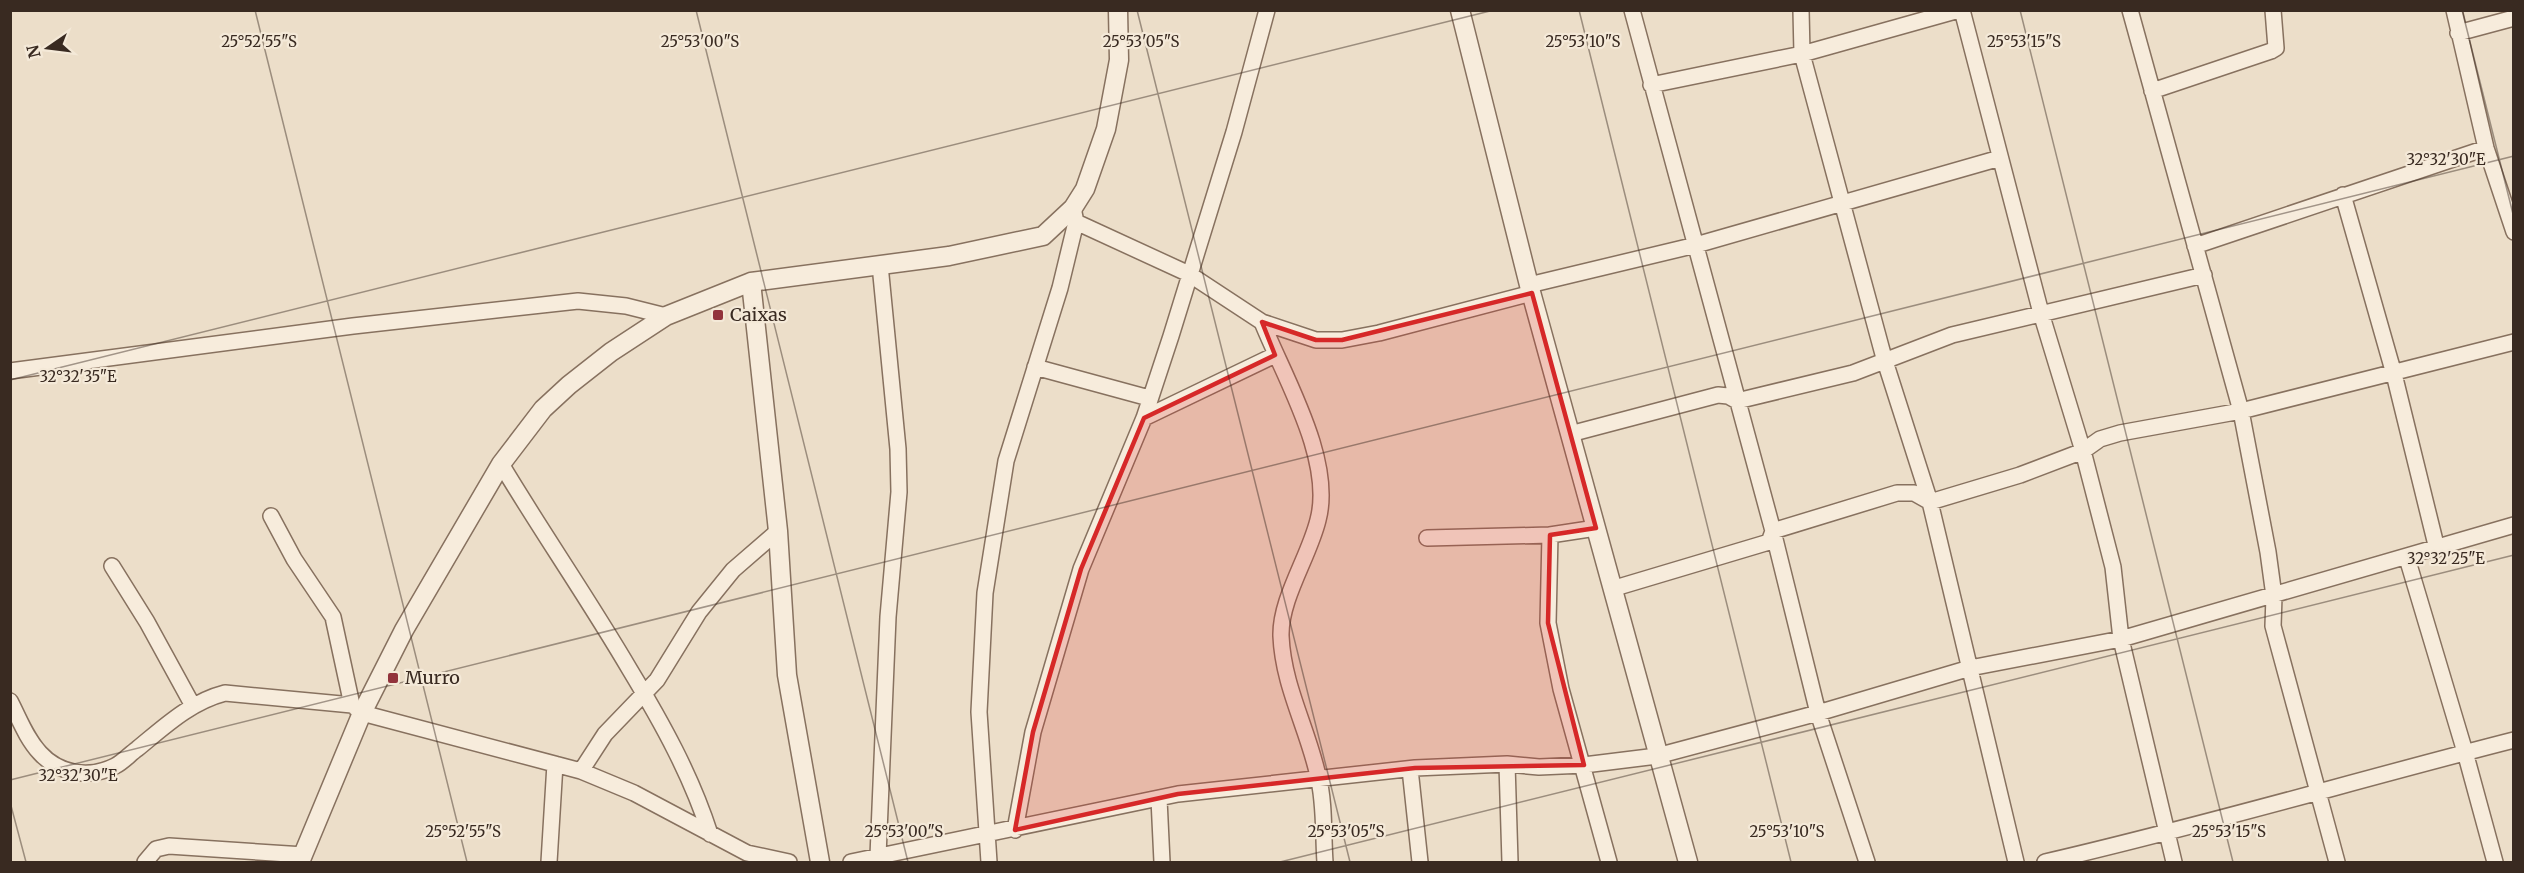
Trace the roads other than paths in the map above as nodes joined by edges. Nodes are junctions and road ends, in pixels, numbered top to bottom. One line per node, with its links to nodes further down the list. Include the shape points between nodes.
1 (1118, 10): 20 (street, via 1119,60 1106,129)
2 (1267, 10): 25 (street)
3 (1460, 10): 28 (street)
4 (1632, 10): 13 (street)
5 (1801, 10): 12 (street)
6 (1960, 10): 12 (street); 16 (street)
7 (2130, 10): 14 (street)
8 (2273, 10): 14 (street, via 2276,48)
9 (2454, 10): 11 (street)
10 (2514, 18): 11 (street)
11 (2458, 33): 15 (street)
12 (1802, 54): 13 (street); 19 (street)
13 (1651, 85): 22 (street)
14 (2152, 91): 23 (street)
15 (2486, 148): 17 (street); 18 (street)
16 (2000, 158): 19 (street); 29 (street)
17 (2343, 195): 23 (street); 37 (street)
18 (2508, 197): 21 (street)
19 (1841, 203): 22 (street); 34 (street)
20 (1075, 215): 24 (street, via 1043,236 949,256); 25 (street); 35 (street, via 1060,288)
21 (2514, 232)
22 (1696, 245): 28 (street); 39 (street)
23 (2195, 246): 26 (street)
24 (880, 265): 27 (street); 80 (street, via 899,492 888,617)
25 (1189, 274): 31 (street); 38 (street)
26 (2204, 275): 29 (street); 40 (street)
27 (751, 282): 30 (street); 49 (street)
28 (1531, 289): 31 (street, via 1342,340 1316,340); 42 (street)
29 (2041, 314): 34 (street, via 1952,335); 43 (street)
30 (666, 316): 36 (street, via 626,306 578,301); 44 (street, via 569,384 543,409)
31 (1262, 322): 33 (street)
32 (2514, 342): 37 (street)
33 (1275, 355): 41 (street); 73 (street, via 1301,414 1322,491 1319,518 1283,613 1281,635 1284,666)
34 (1884, 358): 39 (street, via 1853,372); 45 (street)
35 (1035, 367): 38 (street); 78 (street, via 1006,461 985,593 980,712)
36 (10, 371)
37 (2394, 374): 40 (street); 53 (street)
38 (1149, 398): 41 (street)
39 (1737, 401): 42 (street, via 1718,395); 50 (street)
40 (2241, 411): 43 (street, via 2120,433 2100,439); 57 (street)
41 (1144, 418): 76 (street, via 1081,569 1033,732)
42 (1570, 434): 48 (street)
43 (2083, 451): 45 (street); 58 (street, via 2113,567)
44 (501, 464): 60 (street); 63 (street)
45 (1930, 502): 50 (street, via 1914,493 1897,493); 59 (street)
46 (271, 516): 63 (street, via 333,617)
47 (2514, 525): 53 (street)
48 (1596, 528): 51 (street); 56 (street)
49 (778, 531): 60 (street, via 733,570 699,612 668,665); 85 (street, via 787,675)
50 (1773, 531): 56 (street, via 1768,542); 64 (street)
51 (1550, 536): 52 (street); 70 (street, via 1548,622 1561,689)
52 (1427, 538)
53 (2437, 549): 54 (street)
54 (2407, 558): 57 (street); 66 (street)
55 (112, 566): 62 (street)
56 (1614, 588): 67 (street)
57 (2274, 596): 58 (street); 74 (street, via 2272,626)
58 (2121, 639): 59 (street); 79 (street)
59 (1970, 668): 64 (street); 95 (street)
60 (644, 693): 72 (street, via 605,734); 77 (street, via 689,775)
61 (10, 701): 62 (street, via 40,753 71,773 92,773 115,766)
62 (193, 706): 63 (street, via 225,693)
63 (357, 709): 68 (street); 81 (street)
64 (1818, 713): 67 (street); 94 (street)
65 (2514, 740): 66 (street)
66 (2465, 752): 74 (street); 99 (street)
67 (1657, 756): 70 (street); 93 (street)
68 (555, 764): 72 (street); 83 (street)
69 (1506, 764): 70 (street); 71 (street); 91 (street)
70 (1584, 765): 92 (street)
71 (1410, 769): 73 (street); 90 (street)
72 (580, 771): 77 (street, via 634,793)
73 (1319, 777): 75 (street); 89 (street)
74 (2316, 790): 79 (street); 98 (street)
75 (1159, 799): 76 (street); 88 (street)
76 (1015, 830): 78 (street)
77 (710, 834): 84 (street, via 747,853)
78 (987, 835): 80 (street); 87 (street)
79 (2166, 835): 96 (street); 97 (street)
80 (878, 856): 86 (street)
81 (302, 859): 82 (street, via 169,846 156,849)
82 (145, 862)
83 (549, 862)
84 (789, 862)
85 (820, 862)
86 (851, 862)
87 (989, 862)
88 (1162, 862)
89 (1324, 862)
90 (1420, 862)
91 (1510, 862)
92 (1609, 862)
93 (1688, 862)
94 (1868, 862)
95 (2016, 862)
96 (2045, 862)
97 (2174, 862)
98 (2337, 862)
99 (2495, 862)

